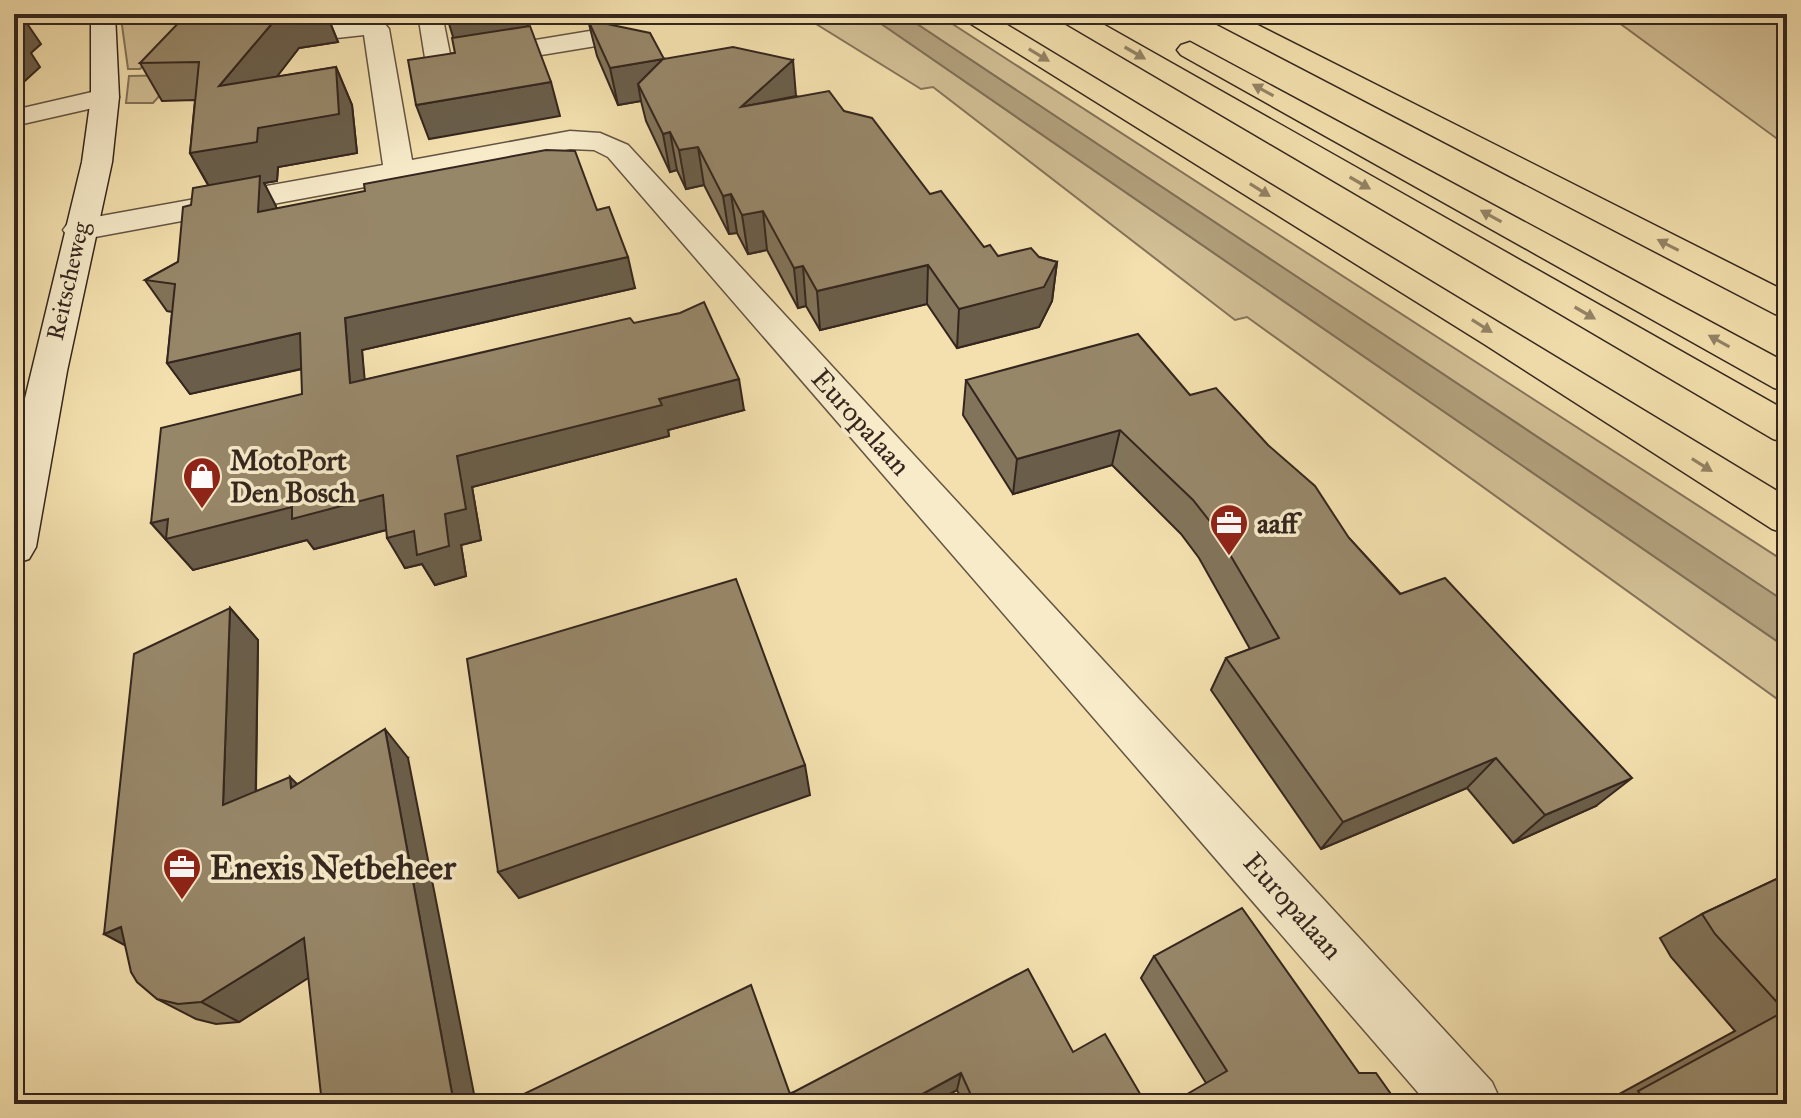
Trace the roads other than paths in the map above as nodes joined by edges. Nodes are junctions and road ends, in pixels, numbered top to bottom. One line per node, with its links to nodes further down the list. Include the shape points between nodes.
1 (103, 14): 9 (street, Reitscheweg)
2 (430, 14): 8 (street, via 439,64)
3 (972, 14): 16 (highway, one-way to 16)
4 (1067, 14): 15 (highway, one-way to 15)
5 (1124, 14): 14 (highway, one-way to 5)
6 (1217, 14): 13 (highway, one-way to 6)
7 (243, 37): 11 (street, via 376,29)
8 (596, 38)
9 (105, 97): 10 (street); 12 (street, Reitscheweg, via 97,162)
10 (14, 118)
11 (399, 171): 12 (street, Europalaan); 18 (street, Europalaan, via 570,140 600,142 618,151)
12 (79, 230): 17 (street, Reitscheweg)
13 (1787, 306)
14 (1787, 379)
15 (1787, 429)
16 (1787, 518)
17 (14, 547)
18 (1470, 1104)

